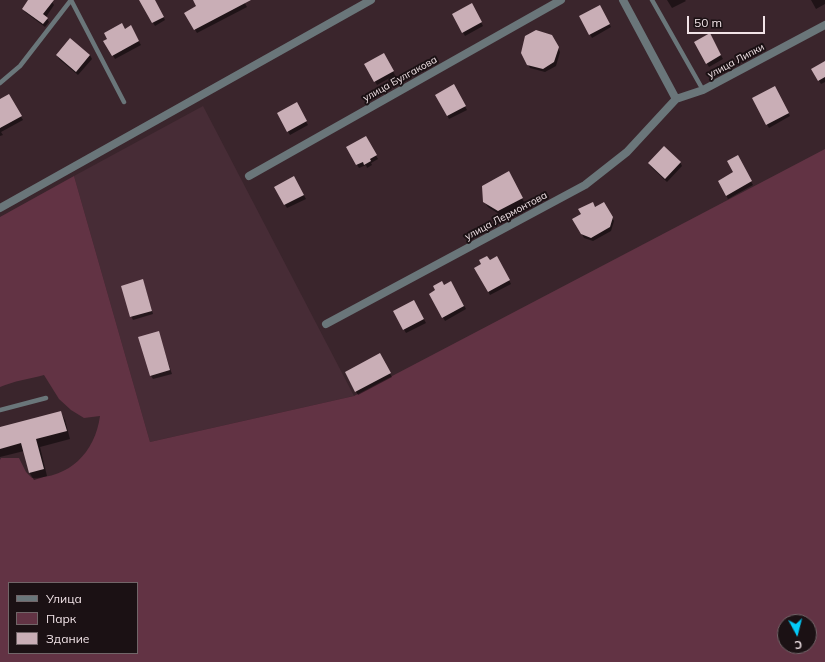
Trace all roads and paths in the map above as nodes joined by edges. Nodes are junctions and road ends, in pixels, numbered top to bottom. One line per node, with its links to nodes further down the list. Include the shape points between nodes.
1 (371, 0): 11 (street)
2 (560, 0): 10 (street, улица Булгакова)
3 (622, 0): 8 (street)
4 (652, 0): 7 (lane)
5 (825, 25): 7 (street, улица Липки)
6 (0, 84): 9 (lane, via 20,66 71,0)
7 (703, 90): 8 (street, улица Липки)
8 (676, 99): 12 (street, улица Лермонтова, via 627,152 585,185)
9 (124, 102)
10 (249, 176)
11 (0, 208)
12 (326, 324)
13 (46, 398): 14 (lane)
14 (0, 410)

